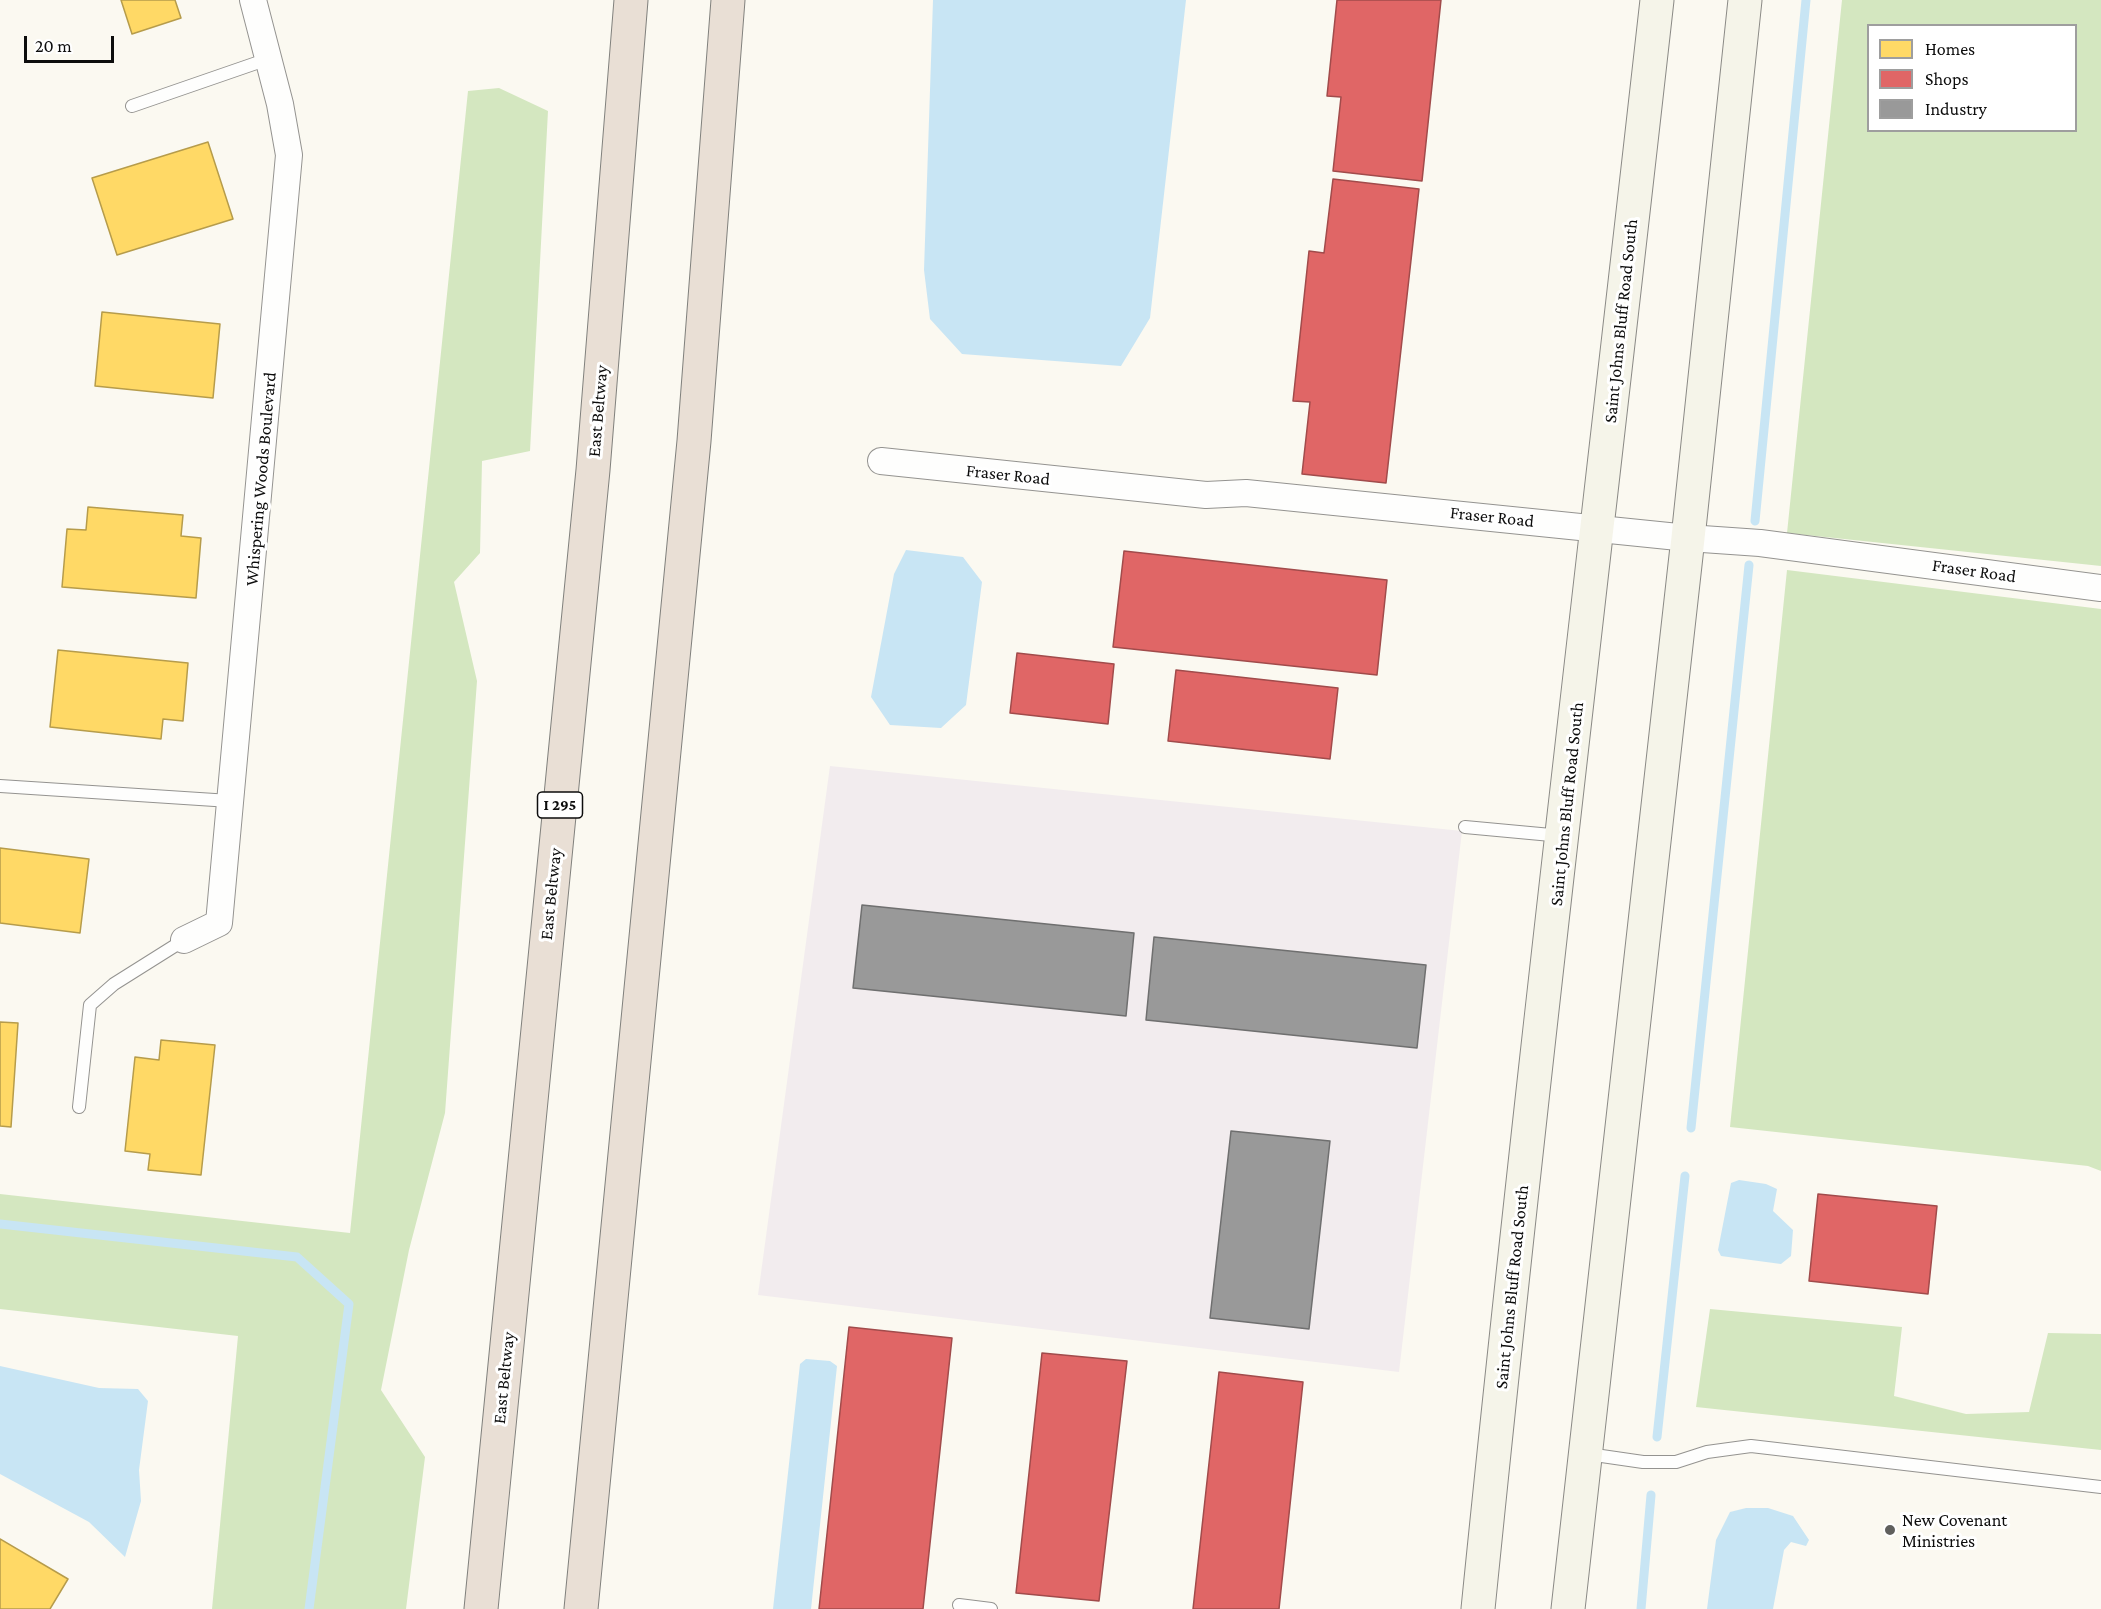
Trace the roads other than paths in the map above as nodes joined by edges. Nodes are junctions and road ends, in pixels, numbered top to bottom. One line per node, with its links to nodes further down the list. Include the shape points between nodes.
1 (252, 0): 6 (street, Whispering Woods Boulevard)
2 (631, 0): 21 (highway, East Beltway / I 295, via 592,482)
3 (729, 0): 22 (highway, via 693,453)
4 (1657, 0): 9 (main road, Saint Johns Bluff Road South)
5 (1745, 0): 10 (main road)
6 (268, 59): 7 (lane); 13 (street, Whispering Woods Boulevard, via 289,155)
7 (132, 106)
8 (881, 461): 9 (street, Fraser Road, via 1138,489 1206,495 1246,493)
9 (1598, 529): 10 (street, Fraser Road); 15 (main road, Saint Johns Bluff Road South)
10 (1688, 538): 11 (street, Fraser Road, via 1760,543); 18 (main road)
11 (2101, 588)
12 (0, 786): 13 (lane)
13 (230, 801): 16 (street, Whispering Woods Boulevard, via 219,923)
14 (1465, 827): 15 (lane)
15 (1563, 837): 24 (main road, Saint Johns Bluff Road South, via 1509,1296)
16 (184, 940): 17 (lane, via 114,984 90,1005)
17 (78, 1107)
18 (1584, 1453): 19 (lane, via 1643,1462 1676,1462 1707,1452 1751,1446); 25 (main road)
19 (2101, 1487)
20 (959, 1605): 23 (lane)
21 (481, 1609)
22 (581, 1609)
23 (990, 1609)
24 (1478, 1609)
25 (1568, 1609)

